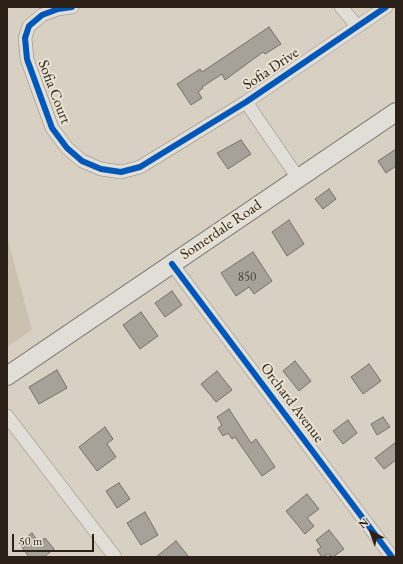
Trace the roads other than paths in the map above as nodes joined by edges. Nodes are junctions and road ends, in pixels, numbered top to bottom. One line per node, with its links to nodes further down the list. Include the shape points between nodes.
1 (72, 7): 7 (street, Sofia Court, via 42,15 29,26 25,38 27,59 52,128 67,148 82,161 101,169 121,172 140,167)
2 (341, 7): 4 (street)
3 (386, 7): 4 (street, Sofia Drive)
4 (357, 26): 5 (street, Sofia Drive)
5 (246, 102): 7 (street, Sofia Drive); 8 (street, Sofia Drive)
6 (396, 112): 8 (main road, Somerdale Road)
7 (168, 150)
8 (298, 178): 9 (main road, Somerdale Road)
9 (172, 264): 10 (main road, Somerdale Road); 13 (street, Orchard Avenue)
10 (7, 376)
11 (7, 416): 12 (street)
12 (115, 557)
13 (392, 557)

